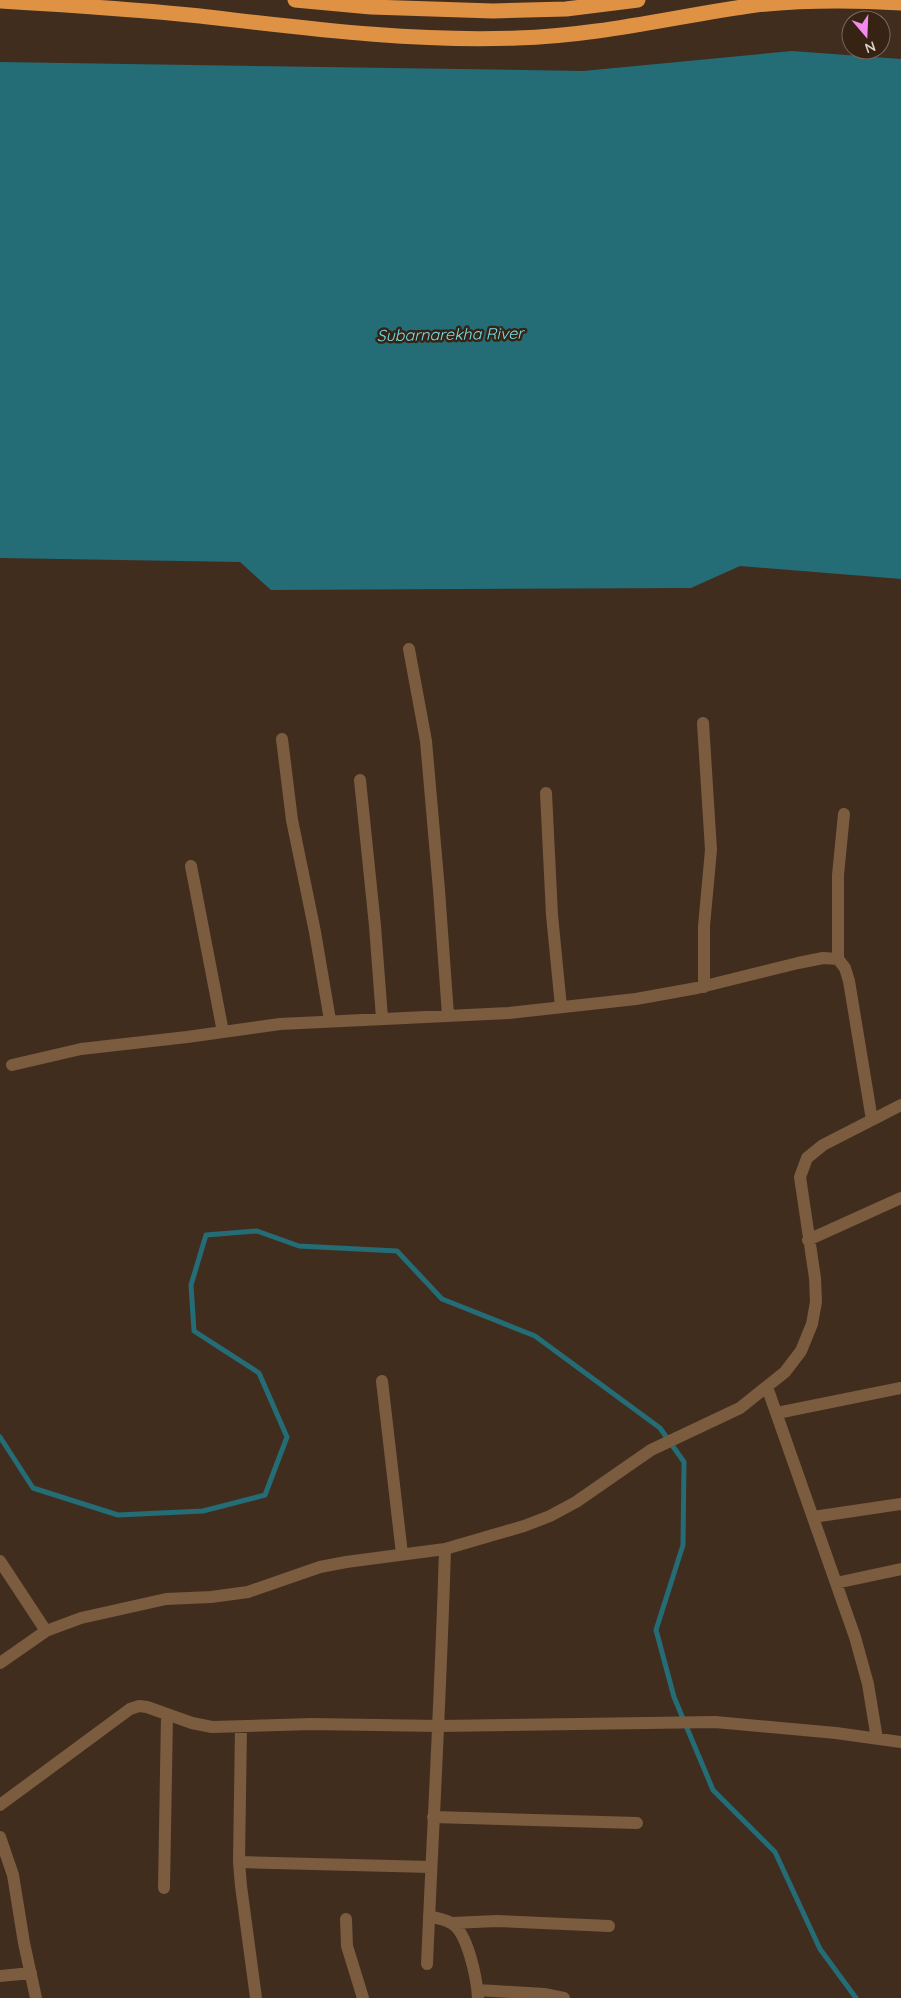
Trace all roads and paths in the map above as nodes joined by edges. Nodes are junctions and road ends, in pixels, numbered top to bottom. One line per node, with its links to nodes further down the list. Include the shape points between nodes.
1 (295, 0): 4 (highway)
2 (638, 0): 4 (highway, via 566,9 494,11 371,7)
3 (0, 1): 5 (highway, via 118,8 311,29 442,39 568,36 808,0)
4 (329, 2)
5 (901, 3)
6 (409, 649): 16 (street, via 426,741)
7 (703, 723): 14 (street, via 711,850 704,926)
8 (282, 739): 18 (street, via 292,820)
9 (360, 780): 17 (street)
10 (546, 793): 15 (street)
11 (844, 814): 13 (street, via 838,875)
12 (191, 866): 19 (street)
13 (838, 959): 14 (street, via 798,963); 22 (street, via 846,968 849,982)
14 (704, 986): 15 (street, via 636,999)
15 (560, 1007): 16 (street)
16 (448, 1016): 17 (street)
17 (382, 1018): 18 (street)
18 (330, 1020): 19 (street)
19 (224, 1032): 20 (street, via 81,1049)
20 (12, 1065)
21 (901, 1105): 22 (street)
22 (872, 1120): 24 (street, via 823,1145 807,1158 800,1177)
23 (901, 1198): 24 (street)
24 (808, 1240): 26 (street, via 815,1278 816,1302 812,1324 801,1351 785,1372)
25 (382, 1381): 32 (street)
26 (767, 1387): 28 (street); 31 (street, via 740,1408 651,1450 576,1502 550,1516)
27 (901, 1388): 28 (street)
28 (777, 1412): 30 (street)
29 (901, 1504): 30 (street)
30 (812, 1517): 35 (street)
31 (445, 1549): 32 (street); 39 (street)
32 (402, 1554): 36 (street, via 320,1567 248,1592 166,1599 81,1618)
33 (0, 1561): 36 (street)
34 (901, 1569): 35 (street)
35 (836, 1583): 41 (street, via 863,1663)
36 (46, 1631): 37 (street)
37 (0, 1663)
38 (167, 1714): 40 (street, via 212,1727); 43 (street, via 147,1707 130,1709); 49 (street)
39 (439, 1726): 40 (street, via 312,1724); 41 (street, via 714,1722); 44 (street)
40 (241, 1727): 47 (street)
41 (878, 1739): 42 (street)
42 (901, 1742)
43 (0, 1805)
44 (433, 1817): 45 (street); 48 (street)
45 (637, 1822)
46 (0, 1837): 55 (street, via 13,1875)
47 (240, 1862): 48 (street); 59 (street)
48 (431, 1867): 50 (street)
49 (164, 1888)
50 (429, 1916): 52 (street); 54 (street)
51 (346, 1919): 60 (street, via 347,1946)
52 (452, 1923): 53 (street, via 497,1921); 57 (street, via 463,1937)
53 (610, 1926)
54 (427, 1964)
55 (31, 1973): 56 (street); 58 (street)
56 (0, 1976)
57 (478, 1994): 61 (street, via 544,1994)
58 (36, 1998)
59 (256, 1998)
60 (363, 1998)
61 (564, 1998)

